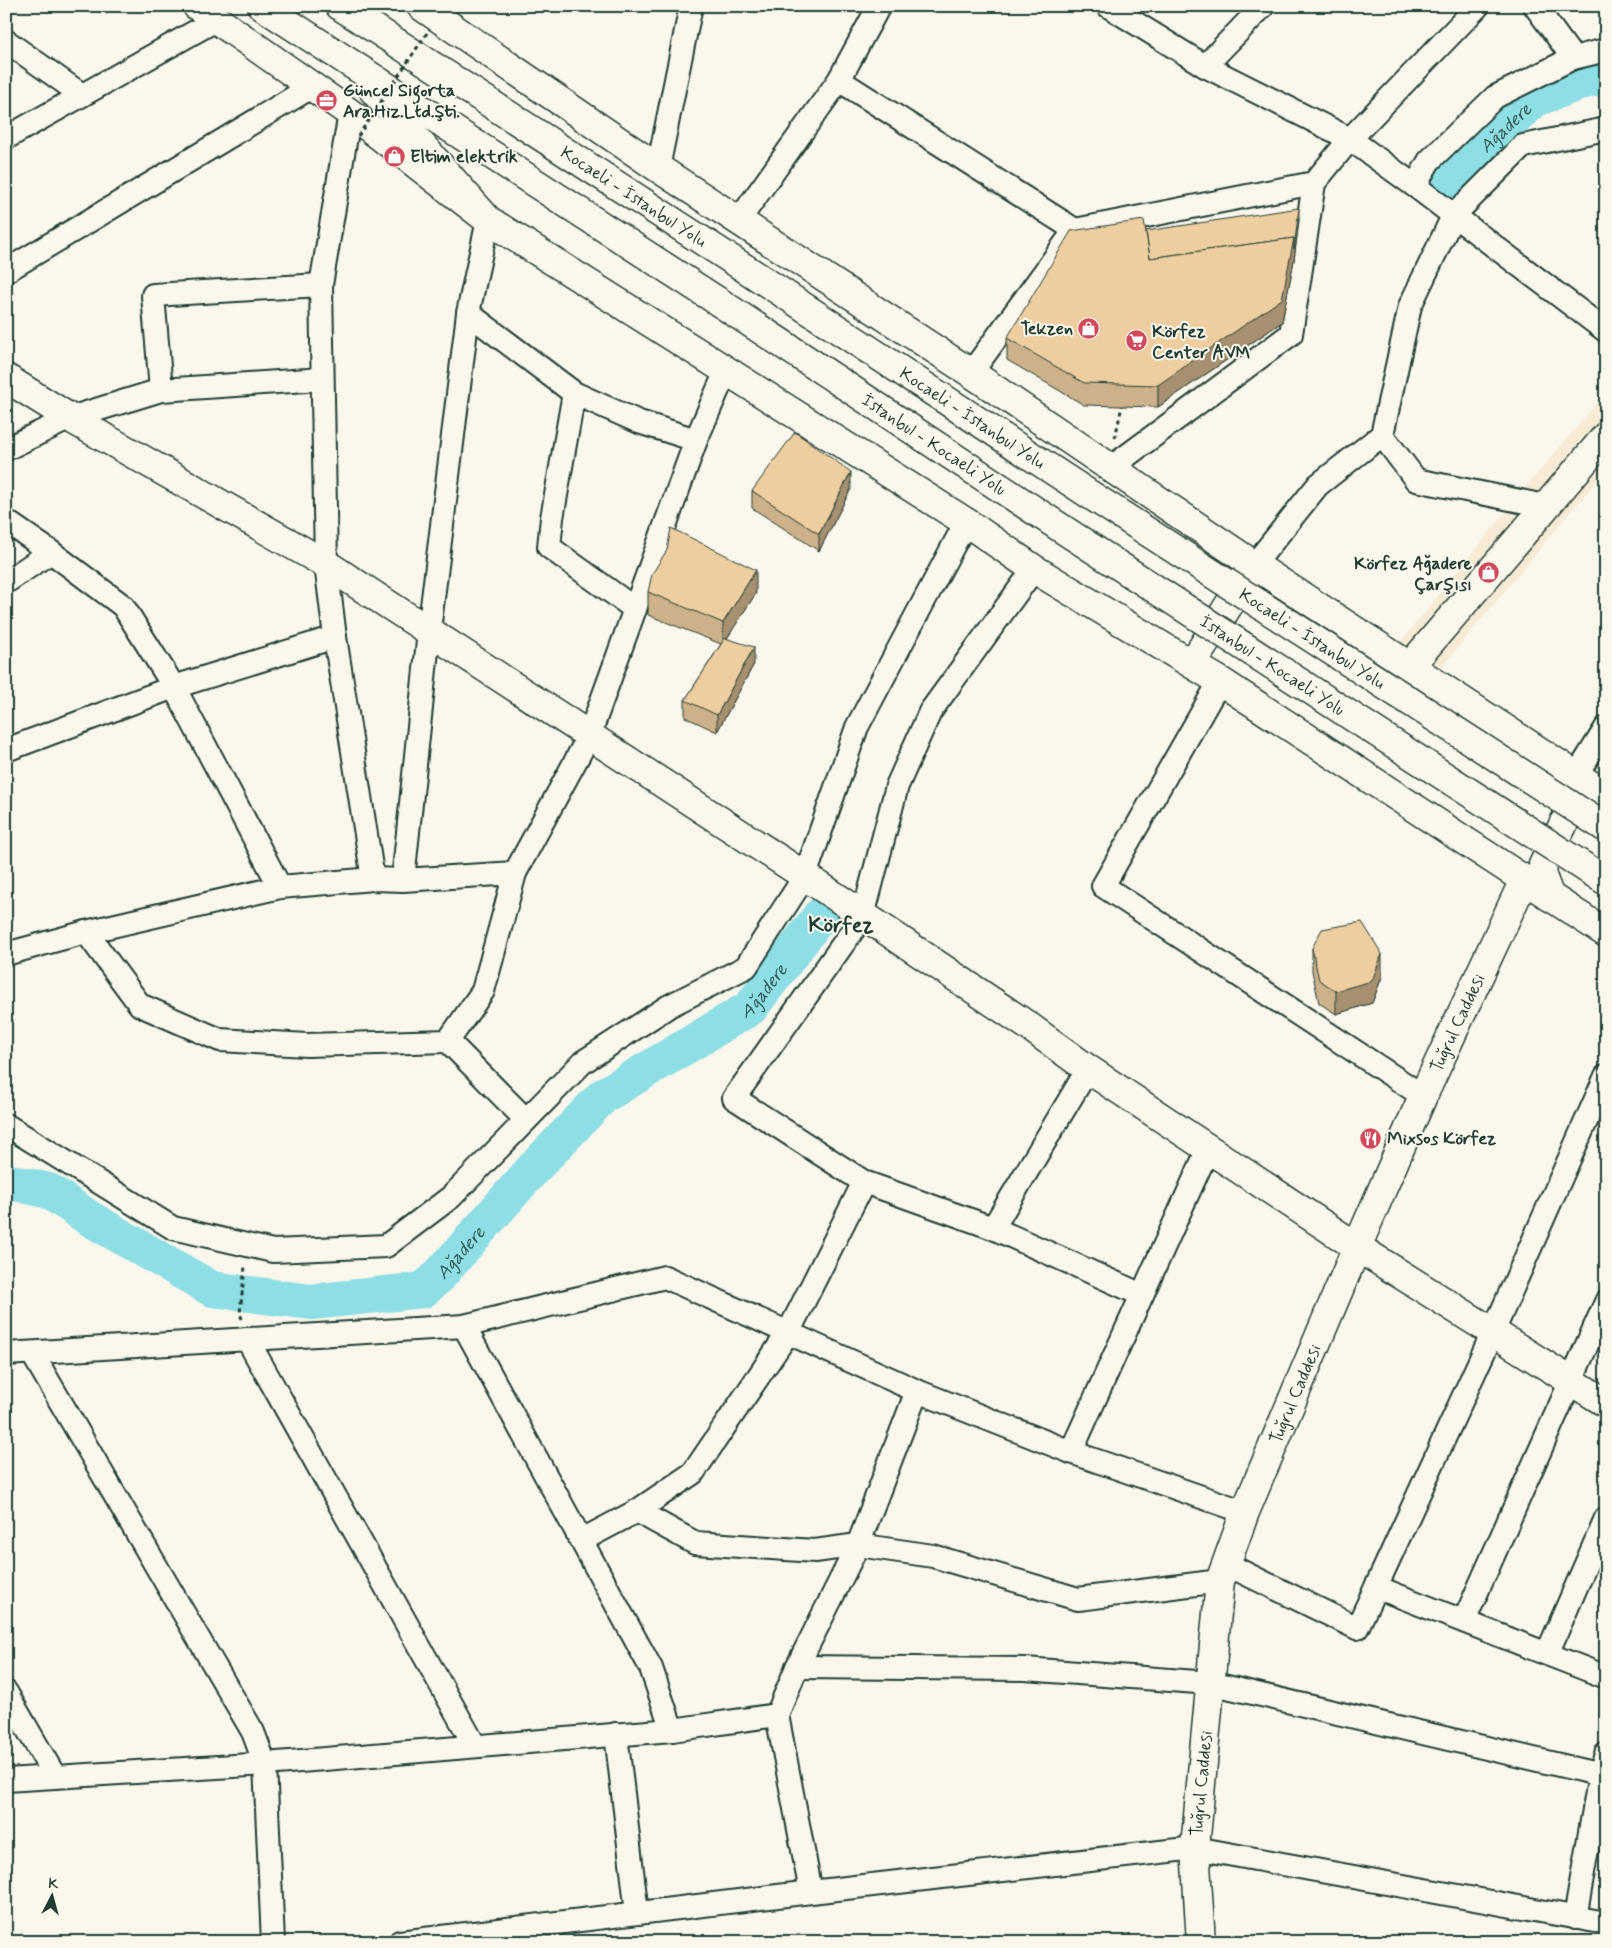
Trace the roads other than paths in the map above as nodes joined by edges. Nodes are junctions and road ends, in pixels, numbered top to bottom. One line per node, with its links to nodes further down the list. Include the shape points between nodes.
1 (262, 6): 14 (main road, İstanbul - Kocaeli Yolu)
2 (340, 6): 66 (main road, Kocaeli - İstanbul Yolu, bridge)
3 (691, 6): 23 (street)
4 (879, 6): 16 (street)
5 (1108, 6): 15 (street)
6 (1263, 6): 15 (street)
7 (1478, 6): 22 (street)
8 (1535, 6): 13 (street)
9 (207, 13): 17 (main road); 18 (street)
10 (425, 18): 23 (main road)
11 (6, 42): 18 (street)
12 (1606, 50): 13 (street)
13 (1572, 58): 25 (street, via 1496,97 1430,161)
14 (352, 66): 27 (main road); 72 (main road, İstanbul - Kocaeli Yolu, bridge)
15 (1205, 66): 22 (street)
16 (839, 80): 28 (street); 29 (street)
17 (313, 86): 19 (main road); 30 (street)
18 (82, 95): 21 (street)
19 (354, 124): 27 (main road); 31 (street)
20 (1606, 129): 26 (street, via 1523,146)
21 (6, 138)
22 (1350, 139): 24 (street); 25 (street)
23 (658, 168): 28 (main road)
24 (1314, 183): 29 (street); 45 (street, via 1291,334)
25 (1415, 186): 26 (street)
26 (1453, 216): 33 (street); 41 (street, via 1410,306)
27 (488, 220): 32 (street); 34 (main road)
28 (740, 220): 35 (main road)
29 (1075, 230): 35 (street)
30 (6, 270)
31 (320, 285): 37 (street); 38 (street, via 153,295)
32 (468, 313): 39 (street); 55 (street)
33 (1606, 331)
34 (726, 371): 43 (street); 48 (main road)
35 (971, 373): 45 (main road)
36 (6, 378): 40 (main road)
37 (322, 379): 38 (street); 50 (street)
38 (161, 390): 40 (street)
39 (574, 394): 43 (street, via 639,422); 54 (street, via 549,547)
40 (70, 418): 44 (street); 50 (main road)
41 (1382, 435): 46 (street, via 1416,480); 51 (street, via 1318,485)
42 (1606, 436): 46 (main road)
43 (696, 440): 54 (street)
44 (6, 449)
45 (1109, 468): 51 (main road)
46 (1545, 506): 58 (main road)
47 (6, 521): 49 (street)
48 (966, 522): 52 (main road); 68 (street, via 857,727)
49 (52, 552): 53 (street); 60 (street, via 123,606)
50 (326, 564): 55 (main road); 56 (street)
51 (1254, 566): 57 (main road); 58 (main road)
52 (1034, 569): 57 (main road); 75 (street, via 930,712 898,786)
53 (6, 582)
54 (635, 609): 62 (street)
55 (429, 631): 62 (main road); 70 (street)
56 (335, 638): 60 (street); 69 (street)
57 (1192, 664): 59 (main road)
58 (1410, 666): 64 (main road)
59 (1220, 681): 71 (main road); 82 (street, via 1103,886)
60 (174, 687): 63 (street); 73 (street)
61 (1606, 728): 64 (street)
62 (589, 736): 67 (street); 68 (main road)
63 (6, 750)
64 (1576, 776): 65 (main road); 71 (main road, Tuğrul Caddesi)
65 (1605, 795): 74 (main road, via 1584,795 1576,799 1543,865 1542,876)
66 (1606, 828)
67 (515, 873): 70 (street); 79 (street, via 483,991)
68 (805, 876): 75 (main road); 83 (street, via 746,967 669,1006 584,1062)
69 (373, 879): 70 (street); 73 (street)
70 (402, 880)
71 (1524, 880): 74 (main road); 82 (main road, Tuğrul Caddesi)
72 (1606, 881)
73 (280, 887): 76 (street)
74 (1550, 897): 77 (main road)
75 (863, 916): 80 (main road); 86 (street, via 734,1098)
76 (86, 932): 78 (street); 79 (street, via 140,1005 220,1040 307,1045)
77 (1606, 933)
78 (6, 954)
79 (448, 1041): 83 (street)
80 (1088, 1069): 85 (main road); 87 (street)
81 (1606, 1076): 92 (street)
82 (1423, 1096): 88 (main road, Tuğrul Caddesi)
83 (526, 1120): 84 (street, via 451,1197 386,1246 273,1251 173,1228)
84 (6, 1126)
85 (1208, 1149): 88 (main road); 89 (street)
86 (864, 1182): 87 (street); 93 (street)
87 (993, 1228): 89 (street)
88 (1358, 1247): 92 (main road); 102 (main road, Tuğrul Caddesi)
89 (1142, 1294): 100 (street)
90 (1606, 1302): 97 (street)
91 (464, 1326): 93 (street, via 665,1277); 94 (street); 104 (street)
92 (1493, 1332): 97 (main road); 107 (street)
93 (788, 1333): 98 (street); 101 (street, via 693,1473)
94 (247, 1339): 95 (street); 117 (street)
95 (32, 1352): 96 (street); 118 (street, via 253,1732)
96 (6, 1354)
97 (1570, 1381): 99 (main road); 108 (street)
98 (917, 1391): 100 (street); 105 (street)
99 (1606, 1403)
100 (1071, 1452): 102 (street)
101 (637, 1511): 104 (street); 105 (street, via 695,1542 815,1551)
102 (1245, 1512): 106 (main road, Tuğrul Caddesi)
103 (1606, 1518): 109 (street)
104 (582, 1540): 115 (street, via 651,1668)
105 (858, 1545): 106 (street, via 933,1556 1078,1599); 110 (street)
106 (1223, 1572): 107 (street, via 1357,1628); 112 (main road, Tuğrul Caddesi)
107 (1376, 1587): 108 (street)
108 (1464, 1621): 109 (street)
109 (1547, 1654): 111 (street)
110 (797, 1667): 112 (street, via 1025,1669); 114 (street)
111 (1606, 1677)
112 (1210, 1683): 119 (street); 122 (main road, Tuğrul Caddesi)
113 (6, 1692): 120 (street)
114 (777, 1715): 115 (street); 123 (street)
115 (672, 1730): 116 (street)
116 (616, 1734): 117 (street); 124 (street)
117 (475, 1746): 118 (street)
118 (265, 1764): 120 (street); 128 (street)
119 (1604, 1768): 125 (street)
120 (54, 1777): 121 (street)
121 (6, 1780)
122 (1194, 1848): 123 (street); 125 (street); 129 (main road, Tuğrul Caddesi)
123 (811, 1892): 124 (street)
124 (637, 1913): 127 (street)
125 (1574, 1918): 126 (street)
126 (1606, 1923)
127 (408, 1941)
128 (273, 1942)
129 (1201, 1942)

